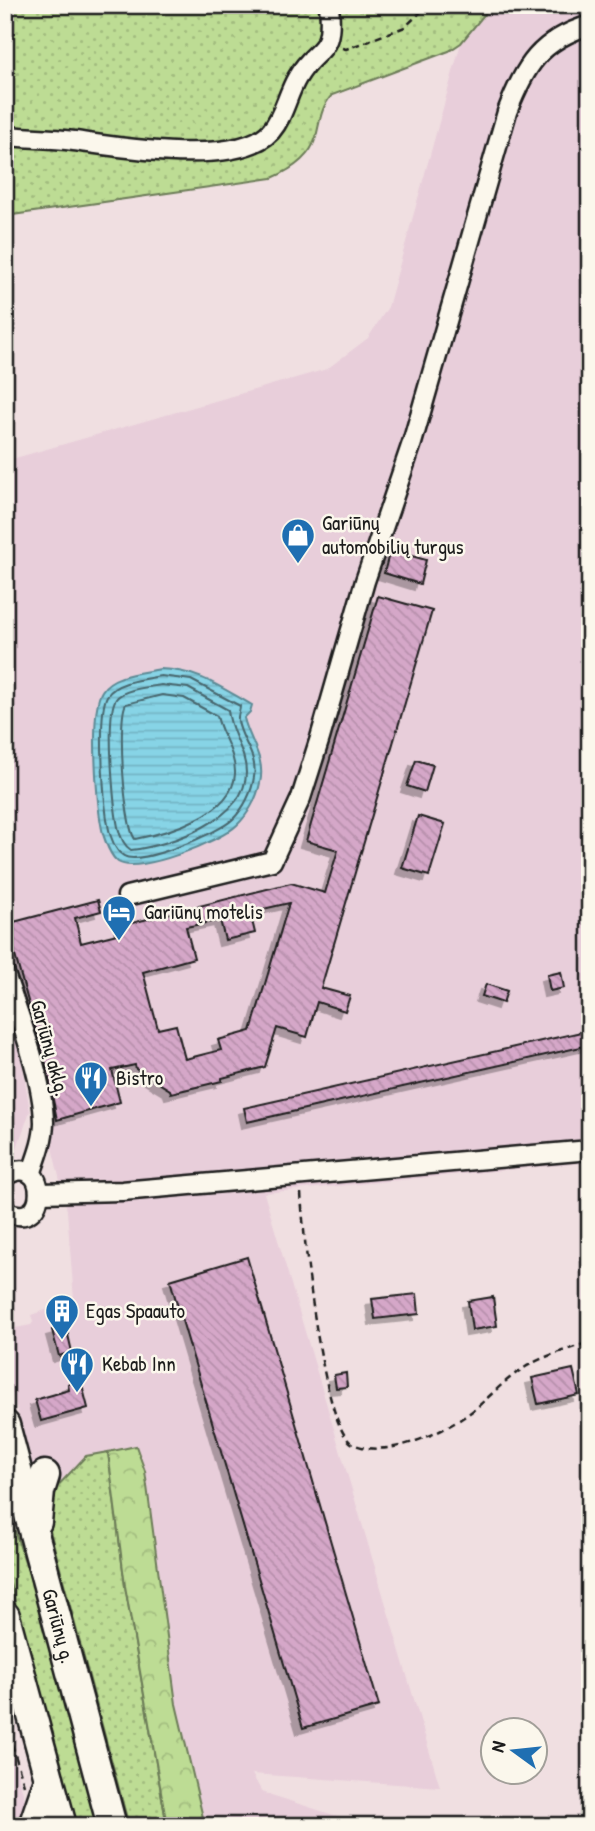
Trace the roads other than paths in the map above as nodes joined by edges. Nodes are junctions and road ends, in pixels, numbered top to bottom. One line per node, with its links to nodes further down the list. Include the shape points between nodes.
1 (329, 5): 3 (street, via 327,44 297,78 271,131 246,146 169,151)
2 (590, 24): 4 (street, via 556,38 536,54 507,112 412,443 365,581 320,738 301,798 272,861)
3 (5, 136)
4 (127, 897)
5 (5, 974): 7 (street, Gariūnų aklg., via 42,1102 41,1144)
6 (590, 1150): 9 (street, via 122,1191)
7 (30, 1174): 8 (street, via 16,1171); 9 (street)
8 (5, 1176)
9 (40, 1193): 10 (street, via 31,1211 18,1215)
10 (5, 1210)
11 (5, 1425): 13 (highway, Gariūnų g.)
12 (46, 1475): 13 (highway, via 40,1491)
13 (37, 1542): 18 (highway, Gariūnų g.)
14 (5, 1616): 15 (highway)
15 (38, 1787): 16 (highway); 17 (highway)
16 (33, 1826)
17 (62, 1826)
18 (112, 1826)

